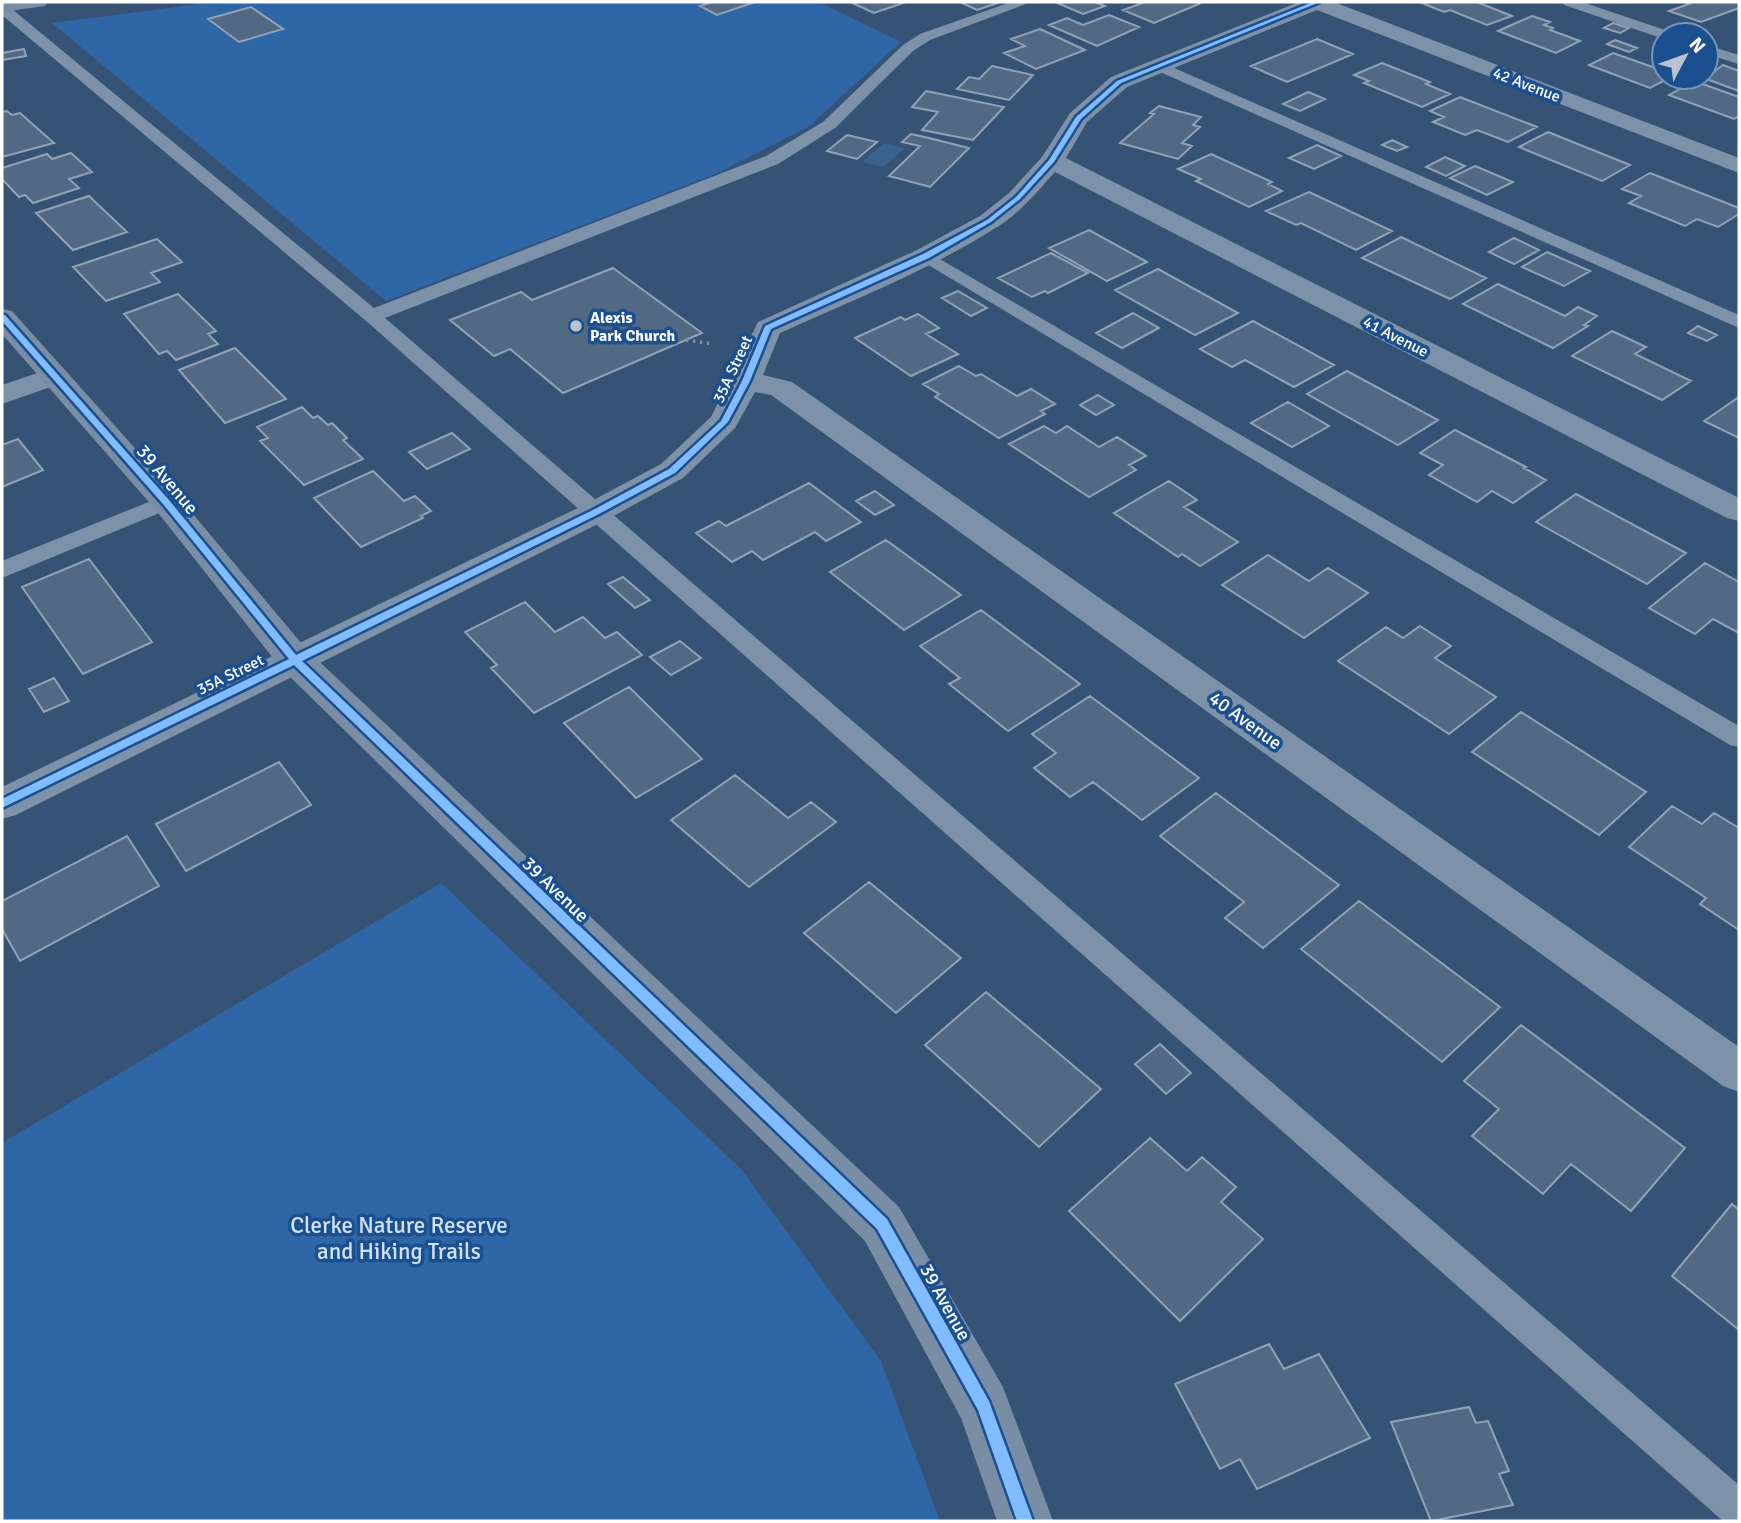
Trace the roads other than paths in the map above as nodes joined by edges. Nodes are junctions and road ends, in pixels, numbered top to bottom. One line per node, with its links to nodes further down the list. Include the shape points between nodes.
1 (38, 2): 5 (street)
2 (1024, 2): 13 (lane, via 917,43 829,125 772,160)
3 (1316, 2): 9 (street, 35A Street); 11 (street, 42 Avenue)
4 (1569, 2): 6 (lane)
5 (2, 7): 13 (lane)
6 (1650, 30)
7 (1720, 54): 8 (lane)
8 (1739, 60)
9 (1156, 65): 10 (street, 35A Street, via 1119,82 1078,118); 15 (lane)
10 (1052, 161): 12 (street, 35A Street, via 1018,198 989,220); 20 (street, 41 Avenue)
11 (1739, 166)
12 (926, 256): 17 (street, 35A Street, via 768,328); 24 (lane)
13 (372, 316): 21 (lane)
14 (2, 317): 16 (street, 39 Avenue)
15 (1739, 322)
16 (55, 376): 18 (street); 19 (street, 39 Avenue)
17 (746, 381): 21 (street, 35A Street, via 724,422 672,471); 26 (street, 40 Avenue, via 781,388)
18 (2, 395)
19 (166, 502): 22 (lane); 23 (street, 39 Avenue)
20 (1739, 511)
21 (596, 512): 23 (street, 35A Street); 27 (lane)
22 (2, 570)
23 (294, 659): 25 (street, 35A Street); 28 (street, 39 Avenue, via 883,1224 984,1406)
24 (1739, 738)
25 (2, 804)
26 (1739, 1072)
27 (1739, 1510)
28 (1025, 1521)

